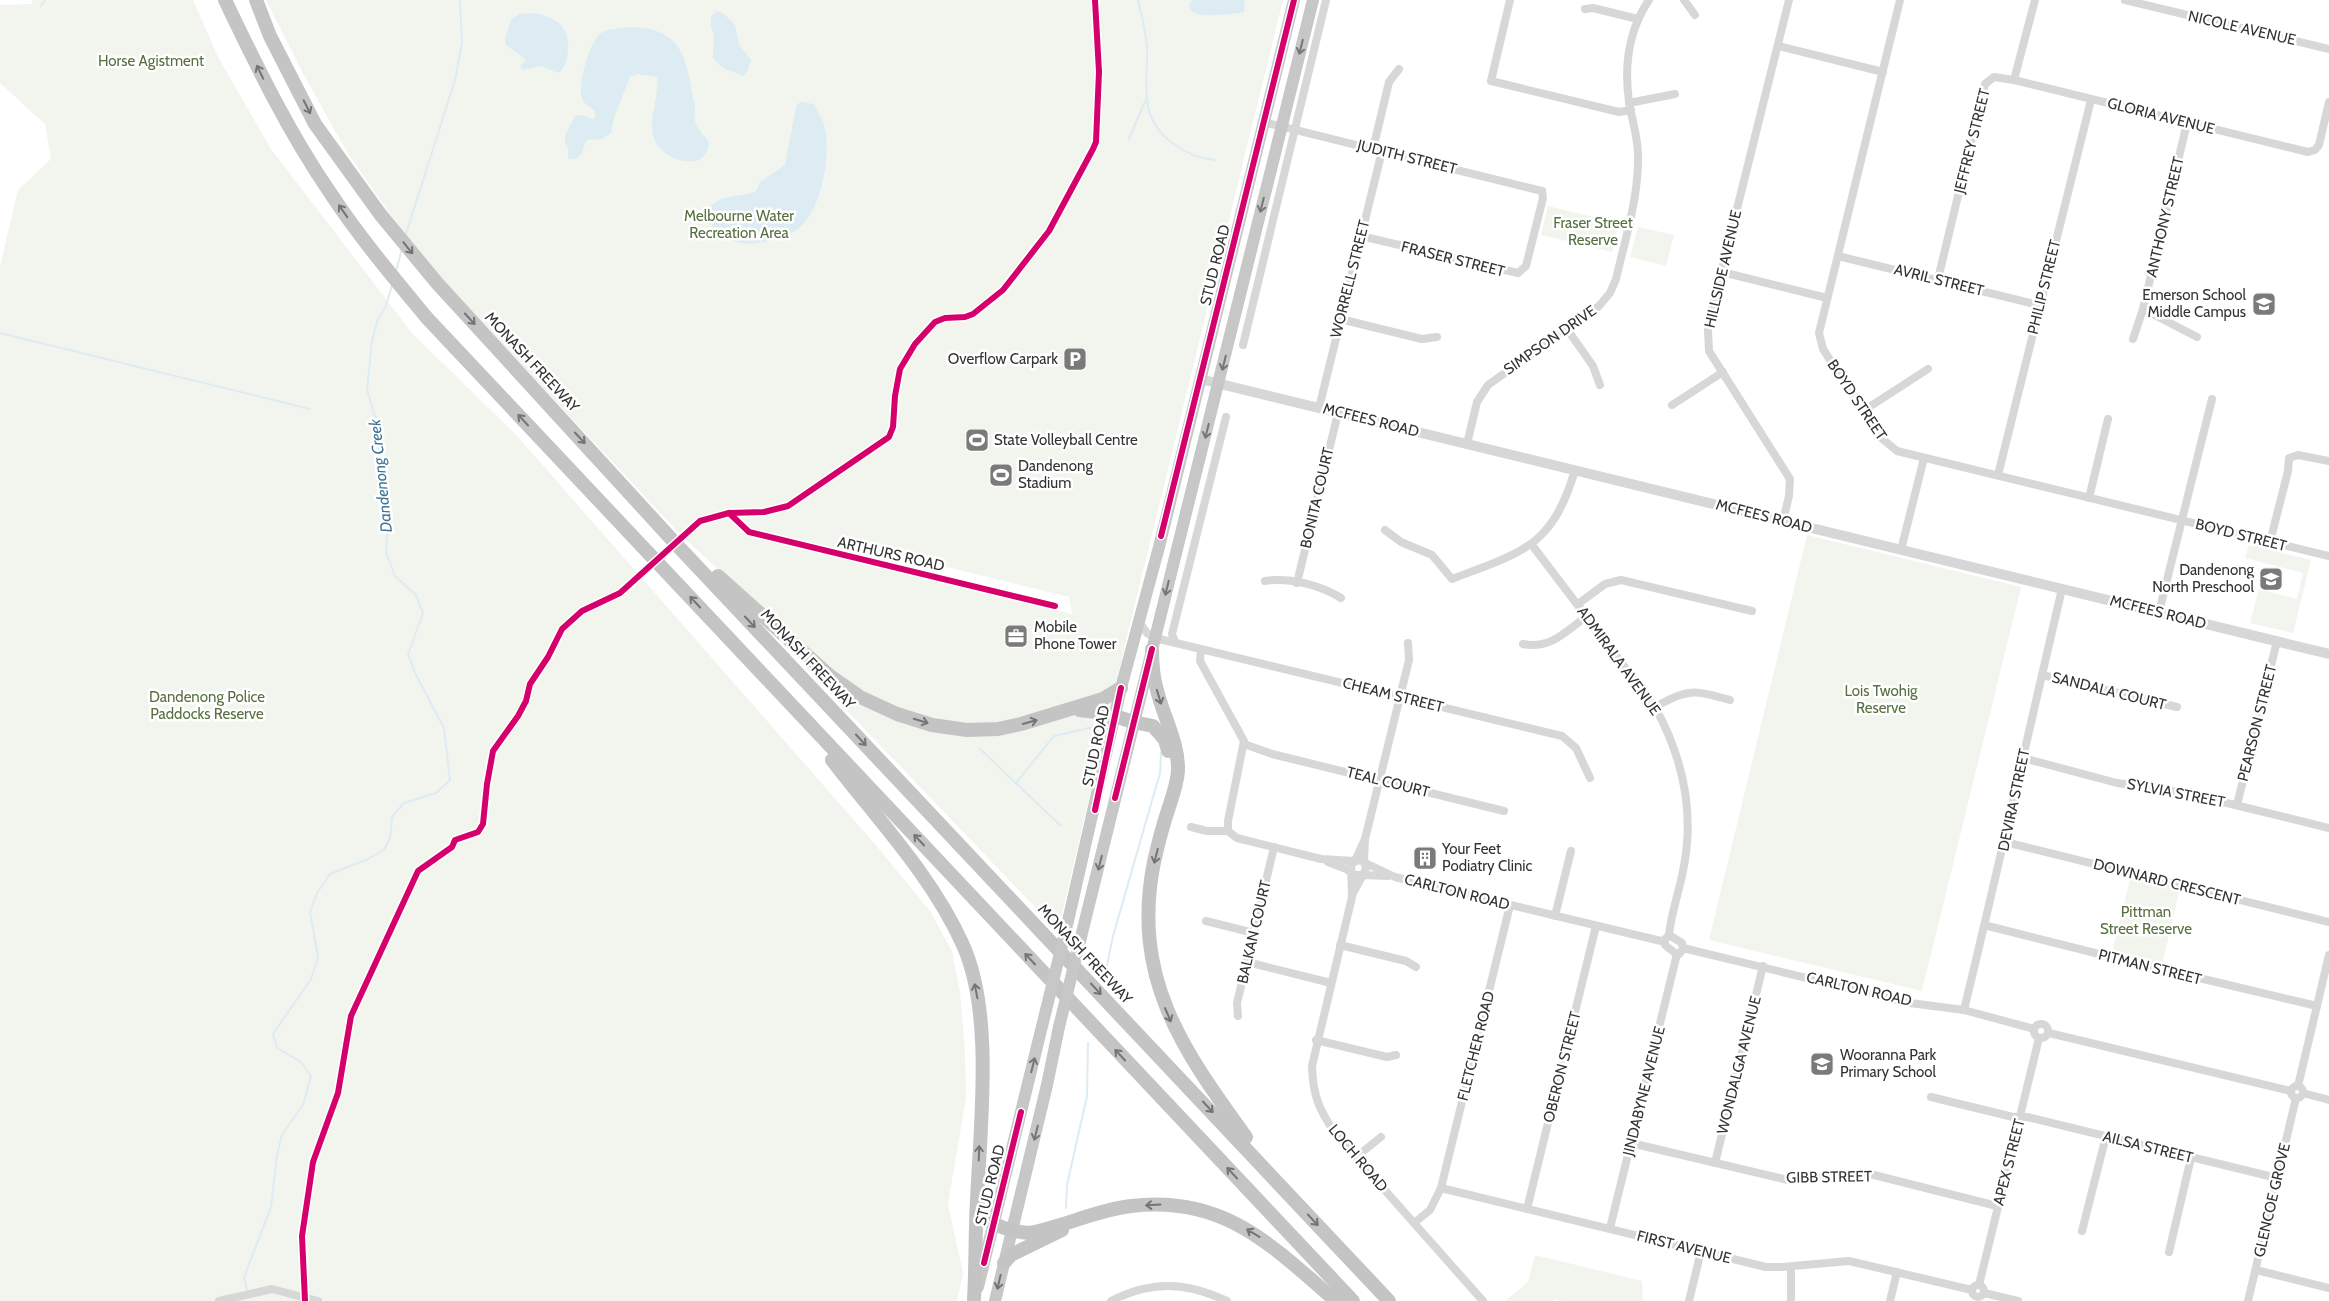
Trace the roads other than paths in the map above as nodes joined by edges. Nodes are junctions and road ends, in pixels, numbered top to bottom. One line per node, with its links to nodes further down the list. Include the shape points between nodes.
1 (225, 0): 92 (highway, one-way to 1, via 427,318 371,251 299,144)
2 (256, 0): 64 (highway, MONASH FREEWAY, one-way to 64, via 270,36 315,124 380,214 437,283)
3 (1294, 0): 25 (highway, STUD ROAD)
4 (1313, 0): 27 (highway, STUD ROAD, one-way to 27)
5 (1326, 0): 28 (street)
6 (1510, 0): 24 (street, via 1491,81 1619,112)
7 (1649, 0): 15 (street, SIMPSON DRIVE)
8 (1684, 0): 14 (street)
9 (1789, 0): 16 (street, HILLSIDE AVENUE)
10 (1900, 0): 19 (street, BOYD STREET)
11 (2035, 0): 20 (street)
12 (2125, 0): 17 (street, NICOLE AVENUE)
13 (1585, 10): 15 (street, via 1593,8)
14 (1695, 15)
15 (1638, 19): 24 (street, SIMPSON DRIVE, via 1626,68)
16 (1778, 46): 19 (street); 35 (street, HILLSIDE AVENUE)
17 (2329, 49)
18 (1399, 69): 29 (street, via 1389,82)
19 (1883, 72): 34 (street, BOYD STREET)
20 (2014, 80): 22 (street, GLORIA AVENUE); 36 (street, JEFFREY STREET, via 1994,77 1985,84)
21 (1675, 94): 24 (street)
22 (2091, 100): 26 (street, GLORIA AVENUE); 38 (street, PHILIP STREET)
23 (2329, 102): 26 (street, GLORIA AVENUE, via 2319,145 2308,152)
24 (1630, 107): 41 (street, SIMPSON DRIVE, via 1639,156 1637,188 1616,279 1610,294 1599,306)
25 (1263, 122): 27 (street, JUDITH STREET); 48 (highway, STUD ROAD)
26 (2187, 123): 39 (street, ANTHONY STREET)
27 (1281, 126): 28 (street, JUDITH STREET); 49 (highway, STUD ROAD, one-way to 49)
28 (1295, 129): 29 (street, JUDITH STREET); 45 (street)
29 (1373, 149): 30 (street, JUDITH STREET)
30 (1382, 151): 32 (street, JUDITH STREET); 33 (street, WORRELL STREET)
31 (1549, 185): 32 (street)
32 (1542, 190): 33 (street, FRASER STREET, via 1543,198 1526,266 1518,273)
33 (1360, 236): 40 (street, WORRELL STREET)
34 (1838, 256): 36 (street, AVRIL STREET); 37 (street, BOYD STREET)
35 (1722, 272): 37 (street); 47 (street, HILLSIDE AVENUE, via 1707,341)
36 (1938, 280): 38 (street, AVRIL STREET)
37 (1827, 298): 54 (street, BOYD STREET, via 1819,340)
38 (2039, 305): 62 (street, PHILIP STREET)
39 (2143, 309): 43 (street); 44 (street, ANTHONY STREET)
40 (1340, 319): 42 (street, via 1422,339); 53 (street, WORRELL STREET)
41 (1567, 329): 50 (street, via 1593,366); 58 (street, SIMPSON DRIVE, via 1488,385 1477,402)
42 (1436, 337)
43 (2197, 337)
44 (2133, 339)
45 (1242, 345)
46 (1928, 369): 54 (street)
47 (1723, 372): 52 (street); 66 (street, HILLSIDE AVENUE, via 1790,479)
48 (1200, 379): 49 (street, MCFEES ROAD); 80 (highway, STUD ROAD)
49 (1219, 384): 53 (street, MCFEES ROAD); 81 (highway, STUD ROAD, one-way to 81)
50 (1600, 385)
51 (2212, 399): 65 (street)
52 (1672, 405)
53 (1318, 408): 55 (street, MCFEES ROAD)
54 (1863, 411): 59 (street, BOYD STREET, via 1886,444 1897,451)
55 (1338, 413): 58 (street, MCFEES ROAD); 73 (street, BONITA COURT)
56 (1226, 417): 83 (street, via 1172,634)
57 (2108, 419): 63 (street)
58 (1468, 444): 61 (street, MCFEES ROAD)
59 (1924, 458): 62 (street, BOYD STREET); 70 (street)
60 (2329, 462): 68 (street, via 2290,456)
61 (1575, 470): 66 (street, MCFEES ROAD); 69 (street, via 1555,521)
62 (1998, 475): 63 (street, BOYD STREET)
63 (2089, 498): 65 (street, BOYD STREET)
64 (639, 502): 95 (highway, one-way to 95, via 830,676 860,697 932,725 967,730 998,729); 157 (highway, MONASH FREEWAY, one-way to 157)
65 (2182, 520): 68 (street, BOYD STREET); 78 (street)
66 (1783, 521): 70 (street, MCFEES ROAD)
67 (1385, 530): 69 (street, via 1401,542 1432,554 1452,579)
68 (2270, 542): 71 (street, BOYD STREET)
69 (1532, 545): 76 (street, ADMIRALA AVENUE)
70 (1901, 550): 74 (street, MCFEES ROAD)
71 (2329, 556)
72 (1265, 581): 73 (street)
73 (1297, 583): 75 (street, via 1329,591)
74 (2062, 589): 78 (street, MCFEES ROAD); 88 (street, DEVIRA STREET)
75 (1341, 598)
76 (1578, 604): 77 (street, via 1604,584 1622,580); 79 (street, ADMIRALA AVENUE)
77 (1752, 611)
78 (2159, 612): 82 (street, MCFEES ROAD)
79 (1586, 616): 85 (street, via 1548,644); 93 (street, ADMIRALA AVENUE)
80 (1138, 621): 81 (street, CHEAM STREET, via 1147,633); 89 (highway, STUD ROAD)
81 (1155, 637): 83 (street, CHEAM STREET); 83 (street, CHEAM STREET); 97 (highway, STUD ROAD); 103 (highway, one-way to 103, via 1156,689 1176,750 1178,770)
82 (2277, 641): 87 (street, MCFEES ROAD); 102 (street, PEARSON STREET)
83 (1175, 642): 86 (street, CHEAM STREET)
84 (1408, 643): 90 (street, via 1409,660)
85 (1523, 644)
86 (1204, 650): 90 (street, CHEAM STREET); 98 (street, via 1203,666 1243,738)
87 (2329, 654)
88 (2042, 674): 94 (street, SANDALA COURT); 99 (street, DEVIRA STREET)
89 (1122, 688): 95 (highway, via 1103,699); 96 (highway, STUD ROAD)
90 (1400, 697): 100 (street, CHEAM STREET, via 1562,736 1576,748); 101 (street)
91 (1730, 700): 93 (street, via 1689,692)
92 (788, 701): 159 (highway, one-way to 92, via 981,1013 964,947 943,906 909,857); 186 (highway, one-way to 92)
93 (1655, 707): 126 (street, ADMIRALA AVENUE, via 1677,756 1687,803 1686,857)
94 (2177, 707)
95 (1062, 713): 96 (highway, via 1086,709)
96 (1115, 716): 97 (highway); 163 (highway, STUD ROAD, one-way to 96, bridge)
97 (1133, 722): 103 (highway, via 1153,726 1165,740 1171,762); 166 (highway, STUD ROAD, one-way to 166, bridge)
98 (1243, 747): 101 (street, TEAL COURT); 107 (street)
99 (2023, 758): 102 (street, SYLVIA STREET, via 2117,783 2186,793); 109 (street, DEVIRA STREET)
100 (1590, 778)
101 (1380, 781): 104 (street, TEAL COURT); 108 (street)
102 (2237, 805): 106 (street, SYLVIA STREET)
103 (1168, 808): 157 (highway, one-way to 157, via 1154,864 1149,932 1162,1001 1170,1021 1209,1087)
104 (1504, 811)
105 (1191, 827): 107 (street, via 1207,832)
106 (2329, 828)
107 (1228, 831): 110 (street, via 1237,838)
108 (1365, 839): 113 (street); 114 (street)
109 (2005, 842): 122 (street, DOWNARD CRESCENT); 123 (street, DEVIRA STREET)
110 (1274, 847): 112 (street); 125 (street, BALKAN COURT)
111 (1571, 851): 120 (street)
112 (1321, 859): 113 (street); 115 (street)
113 (1355, 861): 114 (street); 115 (street, via 1351,864)
114 (1365, 864): 116 (street); 117 (street, CARLTON ROAD)
115 (1352, 872): 116 (street); 118 (street, LOCH ROAD)
116 (1362, 875): 117 (street, CARLTON ROAD); 118 (street, LOCH ROAD)
117 (1395, 877): 119 (street, CARLTON ROAD)
118 (1352, 897): 127 (street, LOCH ROAD)
119 (1510, 905): 120 (street, CARLTON ROAD); 158 (street, FLETCHER ROAD)
120 (1555, 916): 124 (street, CARLTON ROAD)
121 (1206, 921): 125 (street)
122 (2329, 922)
123 (1984, 924): 135 (street, PITMAN STREET); 136 (street, DEVIRA STREET)
124 (1596, 926): 126 (street, CARLTON ROAD); 161 (street, OBERON STREET)
125 (1254, 932): 131 (street, BALKAN COURT)
126 (1667, 938): 128 (street, via 1680,941); 129 (street, via 1667,947)
127 (1340, 945): 133 (street, via 1406,961); 134 (street, LOCH ROAD)
128 (1683, 948): 129 (street); 132 (street, CARLTON ROAD)
129 (1677, 954): 152 (street, JINDABYNE AVENUE)
130 (2329, 955): 135 (street)
131 (1248, 962): 134 (street); 137 (street, BALKAN COURT, via 1237,1003)
132 (1763, 966): 136 (street, CARLTON ROAD, via 1910,1003); 155 (street, WONDALGA AVENUE)
133 (1416, 967)
134 (1331, 983): 141 (street, LOCH ROAD)
135 (2316, 1006): 143 (street)
136 (1964, 1010): 138 (street, CARLTON ROAD)
137 (1238, 1016)
138 (2034, 1029): 139 (street, via 2042,1024 2047,1026); 140 (street)
139 (2049, 1033): 140 (street); 144 (street)
140 (2039, 1038): 149 (street, APEX STREET)
141 (1316, 1040): 142 (street, via 1387,1057); 153 (street, LOCH ROAD, via 1312,1066 1319,1109)
142 (1396, 1055)
143 (2298, 1086): 144 (street); 145 (street)
144 (2291, 1091): 147 (street)
145 (2303, 1093): 147 (street); 148 (street)
146 (1931, 1097): 149 (street, AILSA STREET)
147 (2296, 1098): 156 (street, GLENCOE GROVE)
148 (2329, 1100)
149 (2020, 1117): 150 (street, AILSA STREET); 160 (street, APEX STREET)
150 (2106, 1136): 154 (street, AILSA STREET); 167 (street)
151 (1381, 1137): 153 (street)
152 (1631, 1143): 155 (street, GIBB STREET); 165 (street, JINDABYNE AVENUE)
153 (1356, 1157): 164 (street, LOCH ROAD)
154 (2191, 1158): 156 (street, AILSA STREET); 169 (street)
155 (1715, 1163): 160 (street, GIBB STREET, via 1788,1180 1870,1174)
156 (2277, 1178): 172 (street, GLENCOE GROVE)
157 (1280, 1184): 187 (highway, MONASH FREEWAY, one-way to 187)
158 (1441, 1188): 161 (street, FIRST AVENUE); 164 (street, via 1430,1210)
159 (977, 1202): 163 (highway, via 982,1215); 178 (highway)
160 (1997, 1206): 174 (street, APEX STREET)
161 (1527, 1209): 165 (street, FIRST AVENUE)
162 (1074, 1220): 166 (highway, via 1028,1233); 170 (highway, via 1068,1227 1011,1255); 185 (highway, one-way to 162, via 1269,1243 1233,1221 1201,1209 1172,1204 1130,1206)
163 (994, 1223): 166 (highway); 178 (highway, STUD ROAD)
164 (1414, 1223): 188 (street, LOCH ROAD)
165 (1610, 1228): 168 (street, FIRST AVENUE)
166 (1012, 1230): 170 (highway, STUD ROAD)
167 (2082, 1231)
168 (1701, 1251): 171 (street, FIRST AVENUE, via 1766,1267); 189 (street)
169 (2169, 1252)
170 (1004, 1263): 181 (highway, STUD ROAD, one-way to 181)
171 (1791, 1266): 173 (street, FIRST AVENUE, via 1849,1261); 190 (street)
172 (2256, 1270): 175 (street); 193 (street, GLENCOE GROVE)
173 (1897, 1272): 174 (street, FIRST AVENUE); 191 (street)
174 (1975, 1287): 177 (street, via 1972,1294)
175 (2329, 1288)
176 (1208, 1292): 182 (street, via 1184,1286 1157,1286 1128,1292); 183 (street); 184 (street)
177 (1979, 1297): 192 (street)
178 (974, 1300)
179 (219, 1301): 180 (street, via 267,1290)
180 (318, 1301)
181 (995, 1301)
182 (1111, 1301)
183 (1205, 1301)
184 (1228, 1301)
185 (1336, 1301)
186 (1353, 1301)
187 (1389, 1301)
188 (1483, 1301)
189 (1689, 1301)
190 (1791, 1301)
191 (1890, 1301)
192 (2018, 1301)
193 (2248, 1301)

